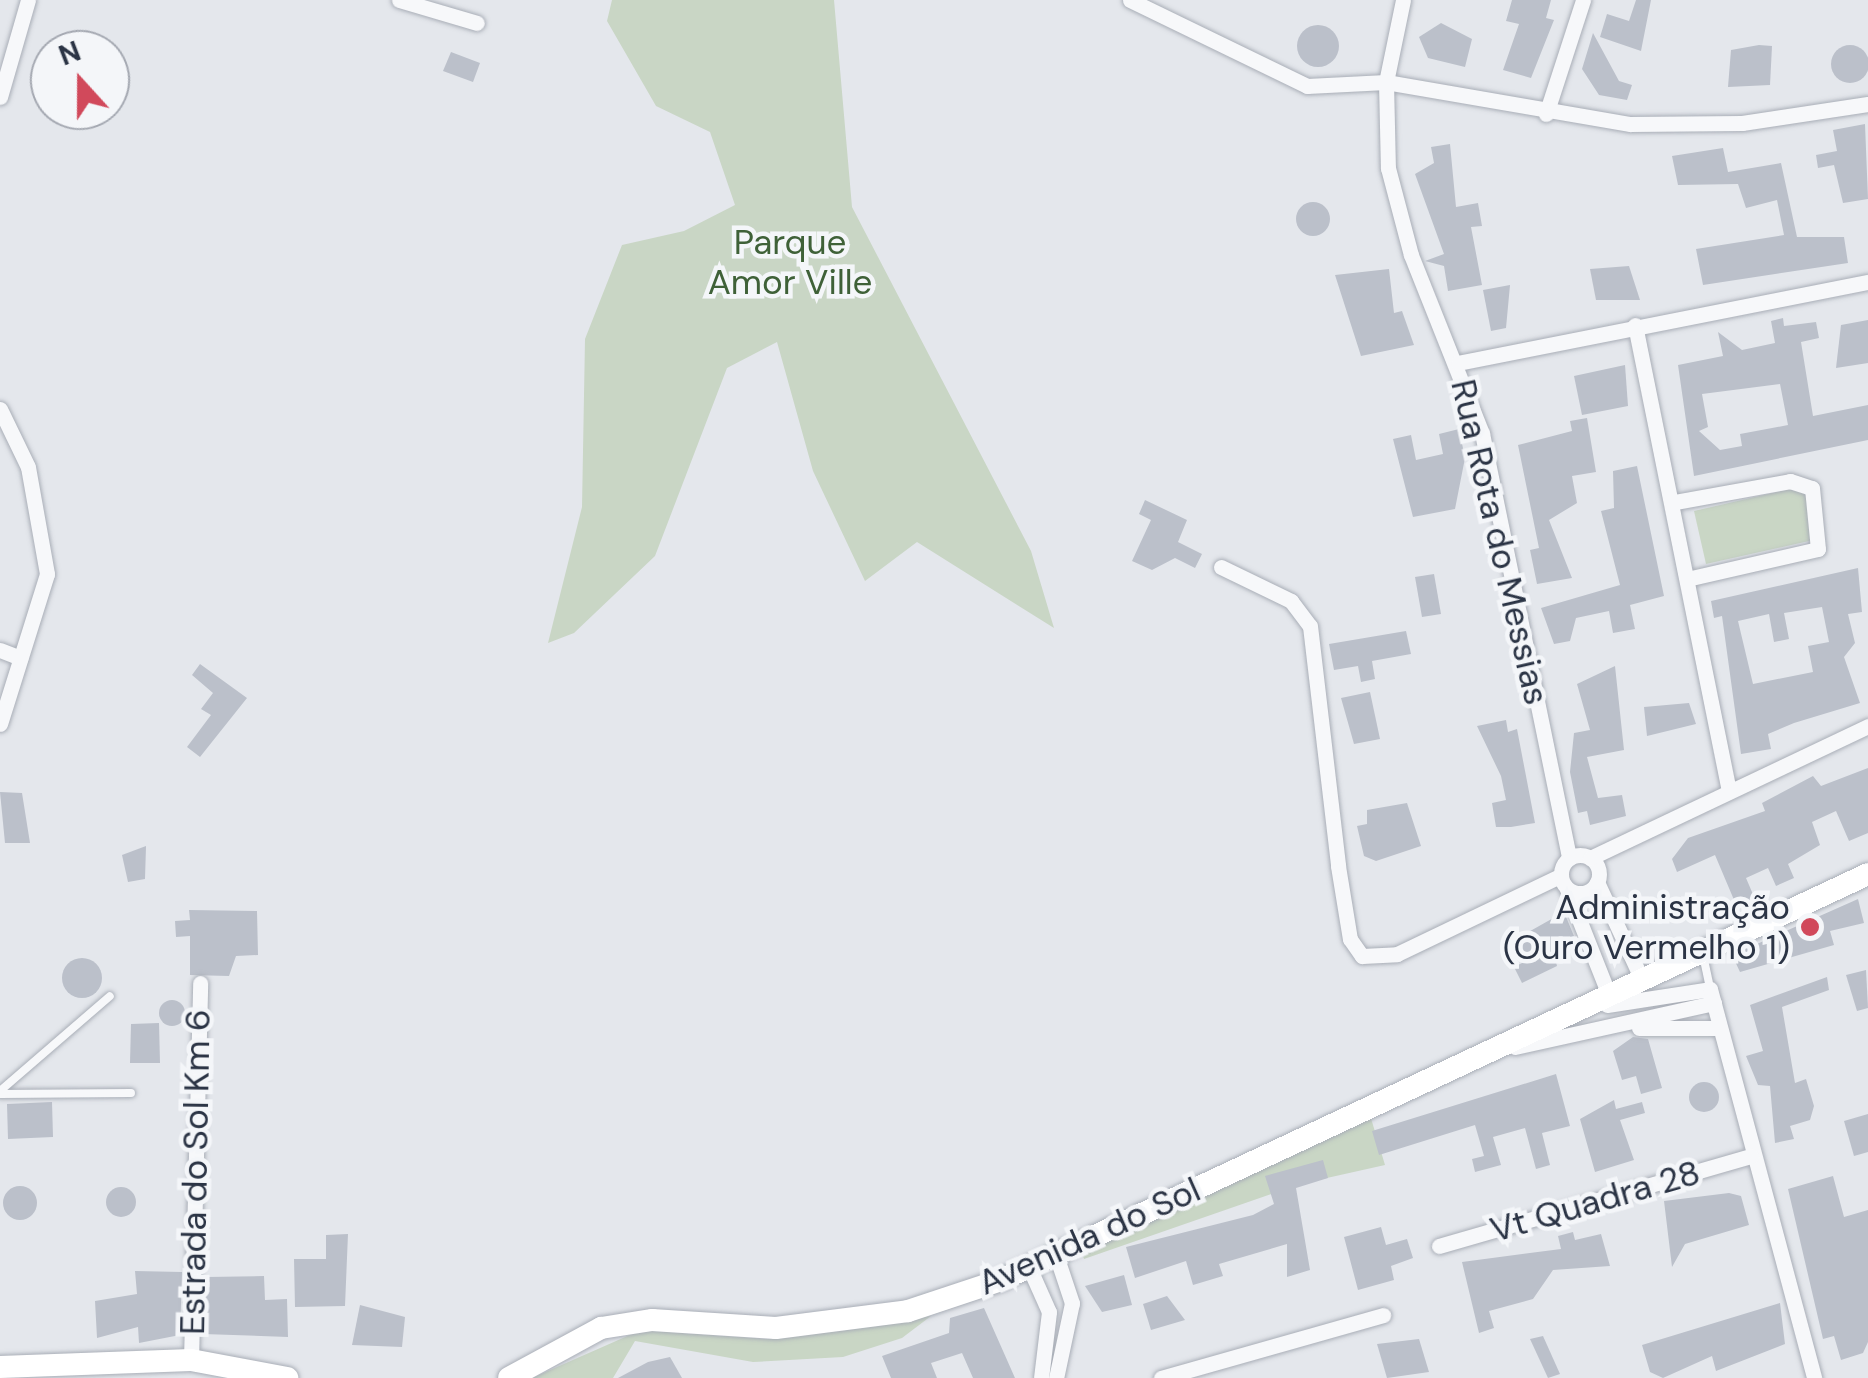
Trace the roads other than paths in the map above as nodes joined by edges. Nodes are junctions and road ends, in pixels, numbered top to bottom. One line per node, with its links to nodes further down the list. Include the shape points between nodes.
1 (28, 0): 8 (street)
2 (399, 0): 6 (street)
3 (1130, 0): 7 (street, via 1283,80)
4 (1403, 0): 7 (street, Rua Rota do Messias)
5 (1583, 0): 10 (street)
6 (477, 23)
7 (1386, 82): 10 (street); 13 (street, Rua Rota do Messias, via 1398,212)
8 (0, 98)
9 (1868, 104): 10 (street, via 1699,126)
10 (1546, 114)
11 (1868, 282): 12 (street)
12 (1635, 325): 13 (street); 15 (street)
13 (1458, 363): 23 (street, Rua Rota do Messias, via 1482,433)
14 (0, 409): 19 (street, via 28,467 47,574)
15 (1675, 502): 17 (street); 17 (street, via 1790,480 1809,484 1816,507 1820,543 1810,553)
16 (1221, 567): 26 (street, via 1291,601 1310,626 1343,898 1362,956 1397,954)
17 (1690, 578): 22 (street)
18 (0, 650): 19 (street)
19 (21, 658): 20 (street)
20 (0, 724)
21 (1868, 726): 22 (street)
22 (1729, 791): 24 (street)
23 (1570, 857): 24 (street); 26 (street)
24 (1590, 858): 27 (street)
25 (1868, 874): 28 (street, Avenida do Sol)
26 (1564, 882): 27 (street, via 1584,893); 31 (street)
27 (1598, 882): 29 (street)
28 (1702, 952): 29 (street, Avenida do Sol); 33 (lane)
29 (1642, 980): 31 (street, Avenida do Sol)
30 (200, 983): 47 (street, Estrada do Sol Km 6)
31 (1609, 994): 34 (street, Avenida do Sol)
32 (110, 996): 38 (lane)
33 (1712, 996): 34 (street); 35 (street); 36 (street)
34 (1542, 1025): 37 (street, Avenida do Sol)
35 (1719, 1028): 36 (street); 40 (street)
36 (1585, 1033): 37 (street)
37 (1476, 1055): 42 (street, Avenida do Sol)
38 (0, 1092): 39 (lane)
39 (131, 1093)
40 (1751, 1156): 41 (street, Vt Quadra 28); 54 (street)
41 (1439, 1246)
42 (1056, 1255): 43 (street, Avenida do Sol); 44 (street)
43 (1029, 1267): 45 (street); 50 (street, Avenida do Sol, via 908,1311 776,1328 652,1320 601,1328)
44 (1072, 1303): 45 (street); 52 (street)
45 (1049, 1312): 51 (street)
46 (1383, 1316): 53 (street)
47 (190, 1360): 48 (street); 49 (street)
48 (0, 1367)
49 (287, 1378)
50 (509, 1378)
51 (1041, 1378)
52 (1056, 1378)
53 (1160, 1378)
54 (1814, 1378)

